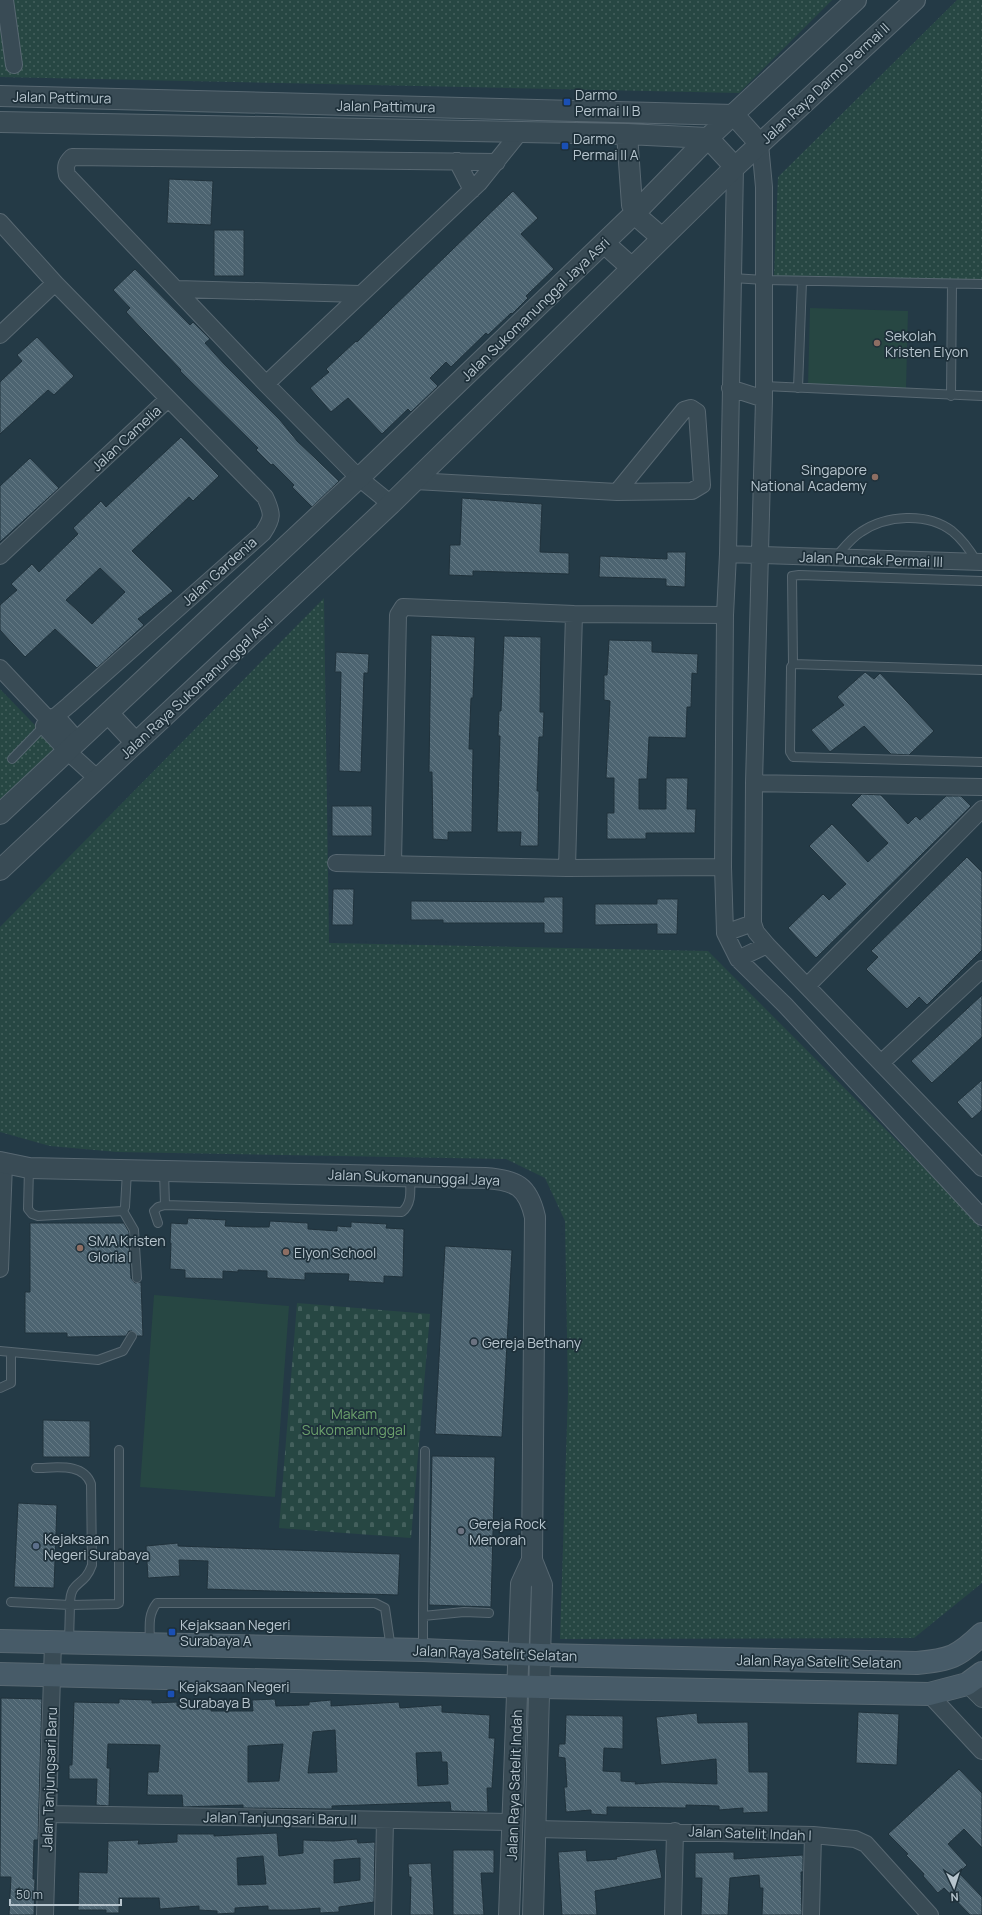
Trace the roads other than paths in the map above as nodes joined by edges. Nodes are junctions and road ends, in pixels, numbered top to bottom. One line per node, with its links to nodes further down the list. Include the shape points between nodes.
1 (5, 0): 4 (street)
2 (856, 0): 6 (street)
3 (915, 0): 11 (street, Jalan Raya Darmo Permai II)
4 (14, 65)
5 (0, 96): 6 (street, Jalan Pattimura)
6 (734, 115): 10 (street); 11 (street)
7 (0, 122): 8 (street, Jalan Pattimura)
8 (520, 132): 9 (street, Jalan Pattimura); 13 (street)
9 (626, 134): 10 (street, Jalan Pattimura); 16 (street, via 630,193)
10 (708, 138): 14 (street); 16 (street, Jalan Sukomanunggal Jaya Asri)
11 (760, 144): 14 (street, Jalan Raya Darmo Permai II); 22 (street, via 764,187)
12 (457, 161): 13 (street); 15 (street); 27 (street, via 72,157 66,162 67,175)
13 (497, 162): 15 (street)
14 (735, 167): 18 (street); 21 (street)
15 (472, 190): 28 (street)
16 (636, 212): 18 (street); 19 (street, Jalan Sukomanunggal Jaya Asri)
17 (0, 222): 24 (street, Jalan Camelia)
18 (662, 238): 20 (street)
19 (604, 243): 20 (street); 37 (street, Jalan Sukomanunggal Jaya Asri)
20 (632, 268): 38 (street)
21 (733, 278): 22 (lane); 31 (street)
22 (765, 280): 23 (lane); 33 (street)
23 (802, 281): 25 (lane); 32 (lane)
24 (55, 283): 29 (street); 36 (street, Jalan Camelia)
25 (952, 284): 26 (lane); 34 (lane)
26 (982, 284)
27 (178, 289): 28 (street); 30 (street)
28 (360, 294): 30 (street)
29 (0, 335)
30 (266, 384): 37 (street)
31 (730, 388): 33 (street); 41 (street)
32 (798, 388): 33 (lane); 34 (lane)
33 (764, 393): 42 (street)
34 (951, 396): 35 (lane)
35 (982, 396)
36 (168, 399): 43 (street, Jalan Camelia); 53 (street, Jalan Gardenia, via 266,498 271,510 271,521 263,533)
37 (358, 478): 40 (street); 52 (street)
38 (415, 481): 39 (street); 40 (street)
39 (616, 492): 39 (street, via 692,491 702,485 697,412 691,408 684,410)
40 (391, 504): 54 (street, Jalan Raya Sukomanunggal Asri)
41 (728, 554): 42 (street, Jalan Puncak Permai III); 48 (street)
42 (760, 555): 44 (street, Jalan Puncak Permai III); 59 (street)
43 (0, 556)
44 (835, 558): 45 (street, Jalan Puncak Permai III); 45 (lane, via 849,542 866,529 878,523 909,518 931,522 950,530)
45 (980, 562)
46 (982, 581): 49 (lane, via 792,576)
47 (574, 614): 48 (street); 64 (street, via 407,606 399,611); 66 (street)
48 (725, 615): 65 (street)
49 (793, 664): 51 (lane); 57 (lane, via 790,752 793,757)
50 (0, 668): 53 (street)
51 (982, 670)
52 (108, 713): 54 (street); 55 (street)
53 (49, 720): 55 (street); 56 (lane)
54 (136, 744): 58 (street, Jalan Raya Sukomanunggal Asri)
55 (73, 746): 58 (street); 62 (street)
56 (12, 758)
57 (982, 762)
58 (98, 779): 67 (street, Jalan Raya Sukomanunggal Asri)
59 (754, 783): 60 (street); 68 (street)
60 (982, 787)
61 (982, 809): 73 (street)
62 (0, 814)
63 (336, 863): 64 (street)
64 (393, 864): 66 (street)
65 (723, 866): 66 (street); 69 (street)
66 (567, 868)
67 (0, 870)
68 (753, 923): 69 (street); 70 (street, via 756,932)
69 (724, 933): 71 (street)
70 (767, 945): 71 (street); 73 (street)
71 (738, 959): 83 (street, via 791,1011)
72 (982, 969): 74 (street)
73 (806, 986): 74 (street)
74 (881, 1063): 75 (street)
75 (979, 1159)
76 (2, 1163): 77 (street, Jalan Sukomanunggal Jaya); 85 (street)
77 (29, 1168): 78 (street, Jalan Sukomanunggal Jaya); 82 (lane, via 28,1209 32,1214 38,1216)
78 (127, 1170): 79 (street, Jalan Sukomanunggal Jaya); 82 (lane)
79 (164, 1171): 80 (street, Jalan Sukomanunggal Jaya); 81 (lane)
80 (410, 1176): 81 (lane, via 410,1201 402,1212); 94 (street, Jalan Sukomanunggal Jaya, via 501,1179 516,1184 531,1200 535,1216)
81 (165, 1205): 84 (lane, via 154,1211)
82 (123, 1211): 86 (lane, via 134,1230)
83 (982, 1217)
84 (158, 1223)
85 (0, 1269)
86 (137, 1278)
87 (132, 1336): 89 (lane, via 123,1351 98,1360)
88 (0, 1351): 89 (lane)
89 (11, 1352): 90 (lane, via 11,1383)
90 (0, 1388)
91 (119, 1450): 96 (lane, via 119,1603)
92 (425, 1450): 98 (lane)
93 (36, 1468): 96 (lane, via 69,1468 82,1471 92,1484 92,1565 89,1574 74,1586 70,1593)
94 (532, 1560): 105 (street, Jalan Sukomanunggal Jaya, via 521,1584); 106 (street, Jalan Sukomanunggal Jaya, via 542,1585)
95 (11, 1602): 96 (lane)
96 (70, 1605): 101 (lane)
97 (489, 1613): 98 (lane, via 464,1612)
98 (423, 1616): 104 (lane)
99 (982, 1634): 106 (main road, Jalan Raya Satelit Selatan, via 967,1649 945,1660 918,1663)
100 (0, 1641): 101 (main road, Jalan Raya Satelit Selatan)
101 (61, 1642): 102 (main road, Jalan Raya Satelit Selatan); 108 (street, Jalan Tanjungsari Baru)
102 (150, 1644): 103 (main road, Jalan Raya Satelit Selatan); 103 (lane, via 149,1621 157,1603 375,1603 385,1608)
103 (391, 1650): 104 (main road, Jalan Raya Satelit Selatan)
104 (423, 1650): 105 (main road, Jalan Raya Satelit Selatan)
105 (518, 1655): 106 (main road, Jalan Raya Satelit Selatan); 110 (street, Jalan Raya Satelit Indah)
106 (541, 1655): 111 (street, Jalan Raya Satelit Indah)
107 (0, 1674): 108 (main road)
108 (52, 1676): 110 (main road); 114 (street, Jalan Tanjungsari Baru)
109 (977, 1685): 112 (main road)
110 (517, 1686): 111 (main road); 116 (street, Jalan Raya Satelit Indah)
111 (541, 1687): 112 (main road); 117 (street, Jalan Raya Satelit Indah)
112 (929, 1694): 113 (street)
113 (982, 1751)
114 (48, 1814): 115 (street, Jalan Tanjungsari Baru II); 120 (street, Jalan Tanjungsari Baru)
115 (385, 1820): 116 (street, Jalan Tanjungsari Baru II); 121 (street)
116 (512, 1822): 122 (street, Jalan Raya Satelit Indah)
117 (536, 1829): 118 (street, Jalan Satelit Indah I); 123 (street, Jalan Raya Satelit Indah)
118 (675, 1831): 119 (street, Jalan Satelit Indah I); 124 (street)
119 (813, 1835): 125 (street); 126 (street, Jalan Satelit Indah I, via 849,1838 866,1844)
120 (45, 1915)
121 (383, 1915)
122 (509, 1915)
123 (533, 1915)
124 (673, 1915)
125 (811, 1915)
126 (930, 1915)

